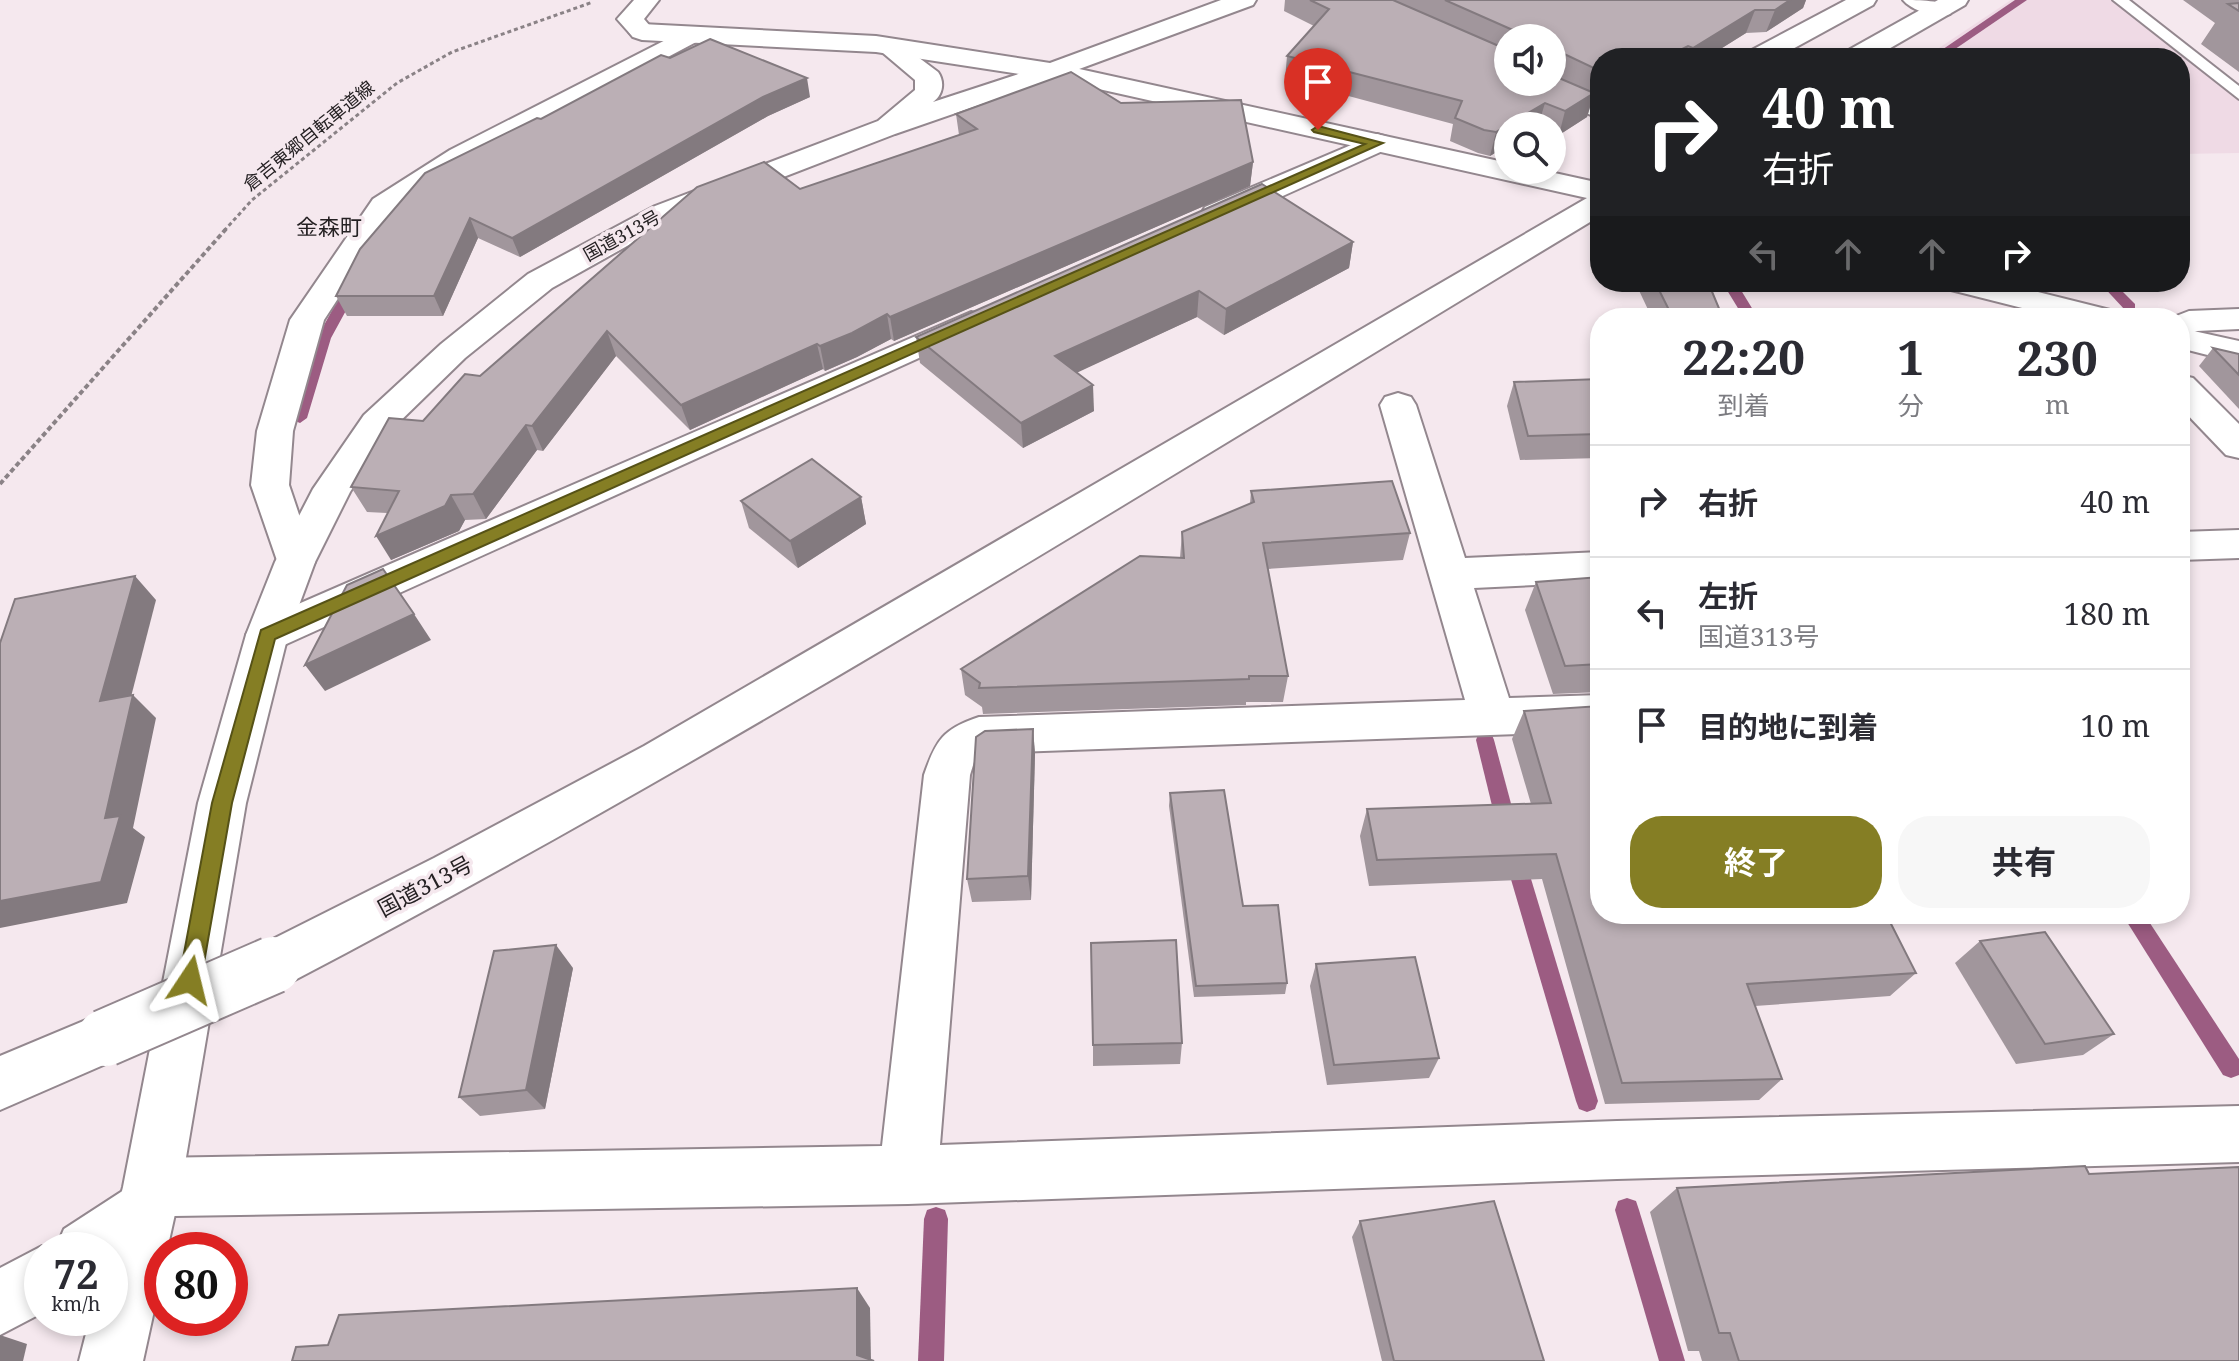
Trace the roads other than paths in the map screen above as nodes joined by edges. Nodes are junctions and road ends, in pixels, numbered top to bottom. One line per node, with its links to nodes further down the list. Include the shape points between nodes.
1 (647, 0): 7 (main road, via 630,19 642,32)
2 (1244, 0): 13 (main road, 国道313号)
3 (1864, 0): 9 (main road)
4 (1915, 0): 6 (main road)
5 (2120, 0): 11 (lane)
6 (1948, 4): 10 (main road)
7 (689, 36): 8 (main road); 34 (main road, via 460,156 384,205 307,320 275,431 270,485)
8 (889, 47): 13 (main road); 17 (main road, via 929,78 928,93)
9 (1775, 48)
10 (1871, 48)
11 (2181, 48)
12 (2190, 55): 14 (lane)
13 (1052, 71): 17 (main road, 国道313号); 18 (main road)
14 (2239, 94)
15 (1566, 95): 16 (main road)
16 (1590, 106)
17 (885, 128): 34 (main road, 国道313号, via 666,212 540,281 453,351 377,423 332,489)
18 (1377, 143): 19 (main road); 21 (main road)
19 (1590, 190)
20 (1590, 209): 40 (main road, 国道313号, bridge, via 660,759 273,965)
21 (1181, 229)
22 (1999, 292): 23 (main road)
23 (2062, 308)
24 (997, 311): 37 (main road)
25 (2239, 319): 26 (main road)
26 (2190, 321)
27 (2190, 340): 28 (main road)
28 (2239, 352)
29 (2190, 396): 31 (main road)
30 (1398, 405): 36 (main road)
31 (2239, 446)
32 (2239, 544): 33 (main road)
33 (2190, 546)
34 (295, 562): 37 (main road, 国道313号)
35 (1590, 567): 36 (main road)
36 (1448, 574): 39 (main road)
37 (267, 635): 43 (main road, 国道313号, via 222,803)
38 (1590, 713): 39 (main road)
39 (1492, 715): 42 (main road, via 979,735 955,751 947,775)
40 (0, 1083)
41 (2239, 1134): 42 (main road)
42 (908, 1175): 43 (main road)
43 (149, 1198): 44 (main road); 47 (main road, 国道313号)
44 (107, 1232)
45 (24, 1289): 46 (main road)
46 (0, 1304)
47 (111, 1361)

